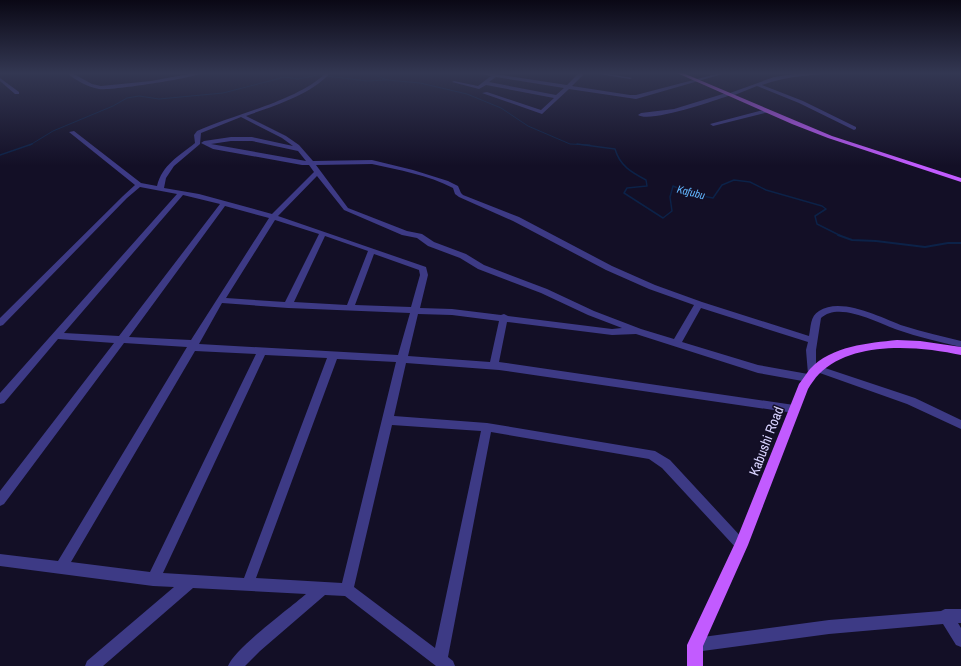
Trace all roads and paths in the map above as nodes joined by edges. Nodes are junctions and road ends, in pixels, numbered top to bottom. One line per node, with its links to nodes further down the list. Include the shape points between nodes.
1 (272, 104): 9 (street)
2 (517, 104): 3 (street, via 540,112)
3 (550, 104)
4 (698, 104): 8 (street, via 652,115)
5 (751, 104): 7 (main road)
6 (805, 104): 11 (street)
7 (767, 111): 10 (street); 18 (main road, via 830,137)
8 (641, 115)
9 (242, 116): 13 (street, via 199,132); 15 (street, via 284,136)
10 (713, 124)
11 (854, 128)
12 (72, 132): 19 (street)
13 (197, 143): 14 (street); 20 (street, via 165,172)
14 (205, 143): 15 (street, via 252,139); 16 (street, via 248,154)
15 (300, 149): 16 (street)
16 (311, 163): 17 (street); 27 (street, via 372,162 446,182 456,187 461,196 516,219 609,268)
17 (317, 172): 23 (street); 33 (street, via 346,209 418,236 481,267)
18 (961, 180)
19 (139, 185): 20 (street); 32 (street)
20 (160, 188): 21 (street)
21 (181, 193): 22 (street); 34 (street)
22 (223, 204): 23 (street); 35 (street)
23 (274, 216): 24 (street); 26 (street)
24 (323, 233): 25 (street); 28 (street)
25 (372, 250): 29 (street); 30 (street, via 423,269 424,275)
26 (220, 300): 28 (street); 40 (street)
27 (699, 304): 36 (street); 38 (street)
28 (288, 305): 29 (street)
29 (350, 307): 30 (street)
30 (415, 310): 31 (street); 44 (street)
31 (504, 318): 33 (street, via 612,332); 45 (street)
32 (0, 322)
33 (638, 331): 38 (street)
34 (56, 336): 35 (street); 47 (street)
35 (122, 340): 40 (street); 52 (street)
36 (812, 340): 37 (street, via 817,317 832,309 853,312); 46 (street)
37 (941, 343): 39 (street); 41 (main road); 46 (main road, via 868,348 840,356)
38 (676, 344): 46 (street, via 758,369)
39 (961, 344)
40 (194, 346): 42 (street); 55 (street)
41 (961, 351)
42 (262, 352): 43 (street); 56 (street)
43 (332, 356): 44 (street); 58 (street)
44 (402, 359): 45 (street); 49 (street)
45 (494, 366): 48 (street)
46 (812, 373): 48 (main road, Kabushi Road); 50 (street, via 911,401)
47 (0, 400)
48 (794, 409): 53 (main road, Kabushi Road)
49 (389, 420): 51 (street); 60 (street)
50 (961, 425)
51 (487, 427): 53 (street, via 652,454 666,464); 65 (street)
52 (0, 500)
53 (741, 545): 64 (main road, Kabushi Road)
54 (0, 560): 55 (street)
55 (61, 567): 56 (street)
56 (153, 579): 57 (street)
57 (191, 581): 58 (street); 66 (street)
58 (248, 584): 59 (street)
59 (324, 588): 60 (street); 67 (street)
60 (347, 590): 65 (street)
61 (945, 616): 62 (street); 63 (street); 64 (street, via 829,627)
62 (961, 616)
63 (961, 640)
64 (695, 645): 68 (main road, Kabushi Road)
65 (444, 663)
66 (92, 666)
67 (235, 666)
68 (695, 666)

